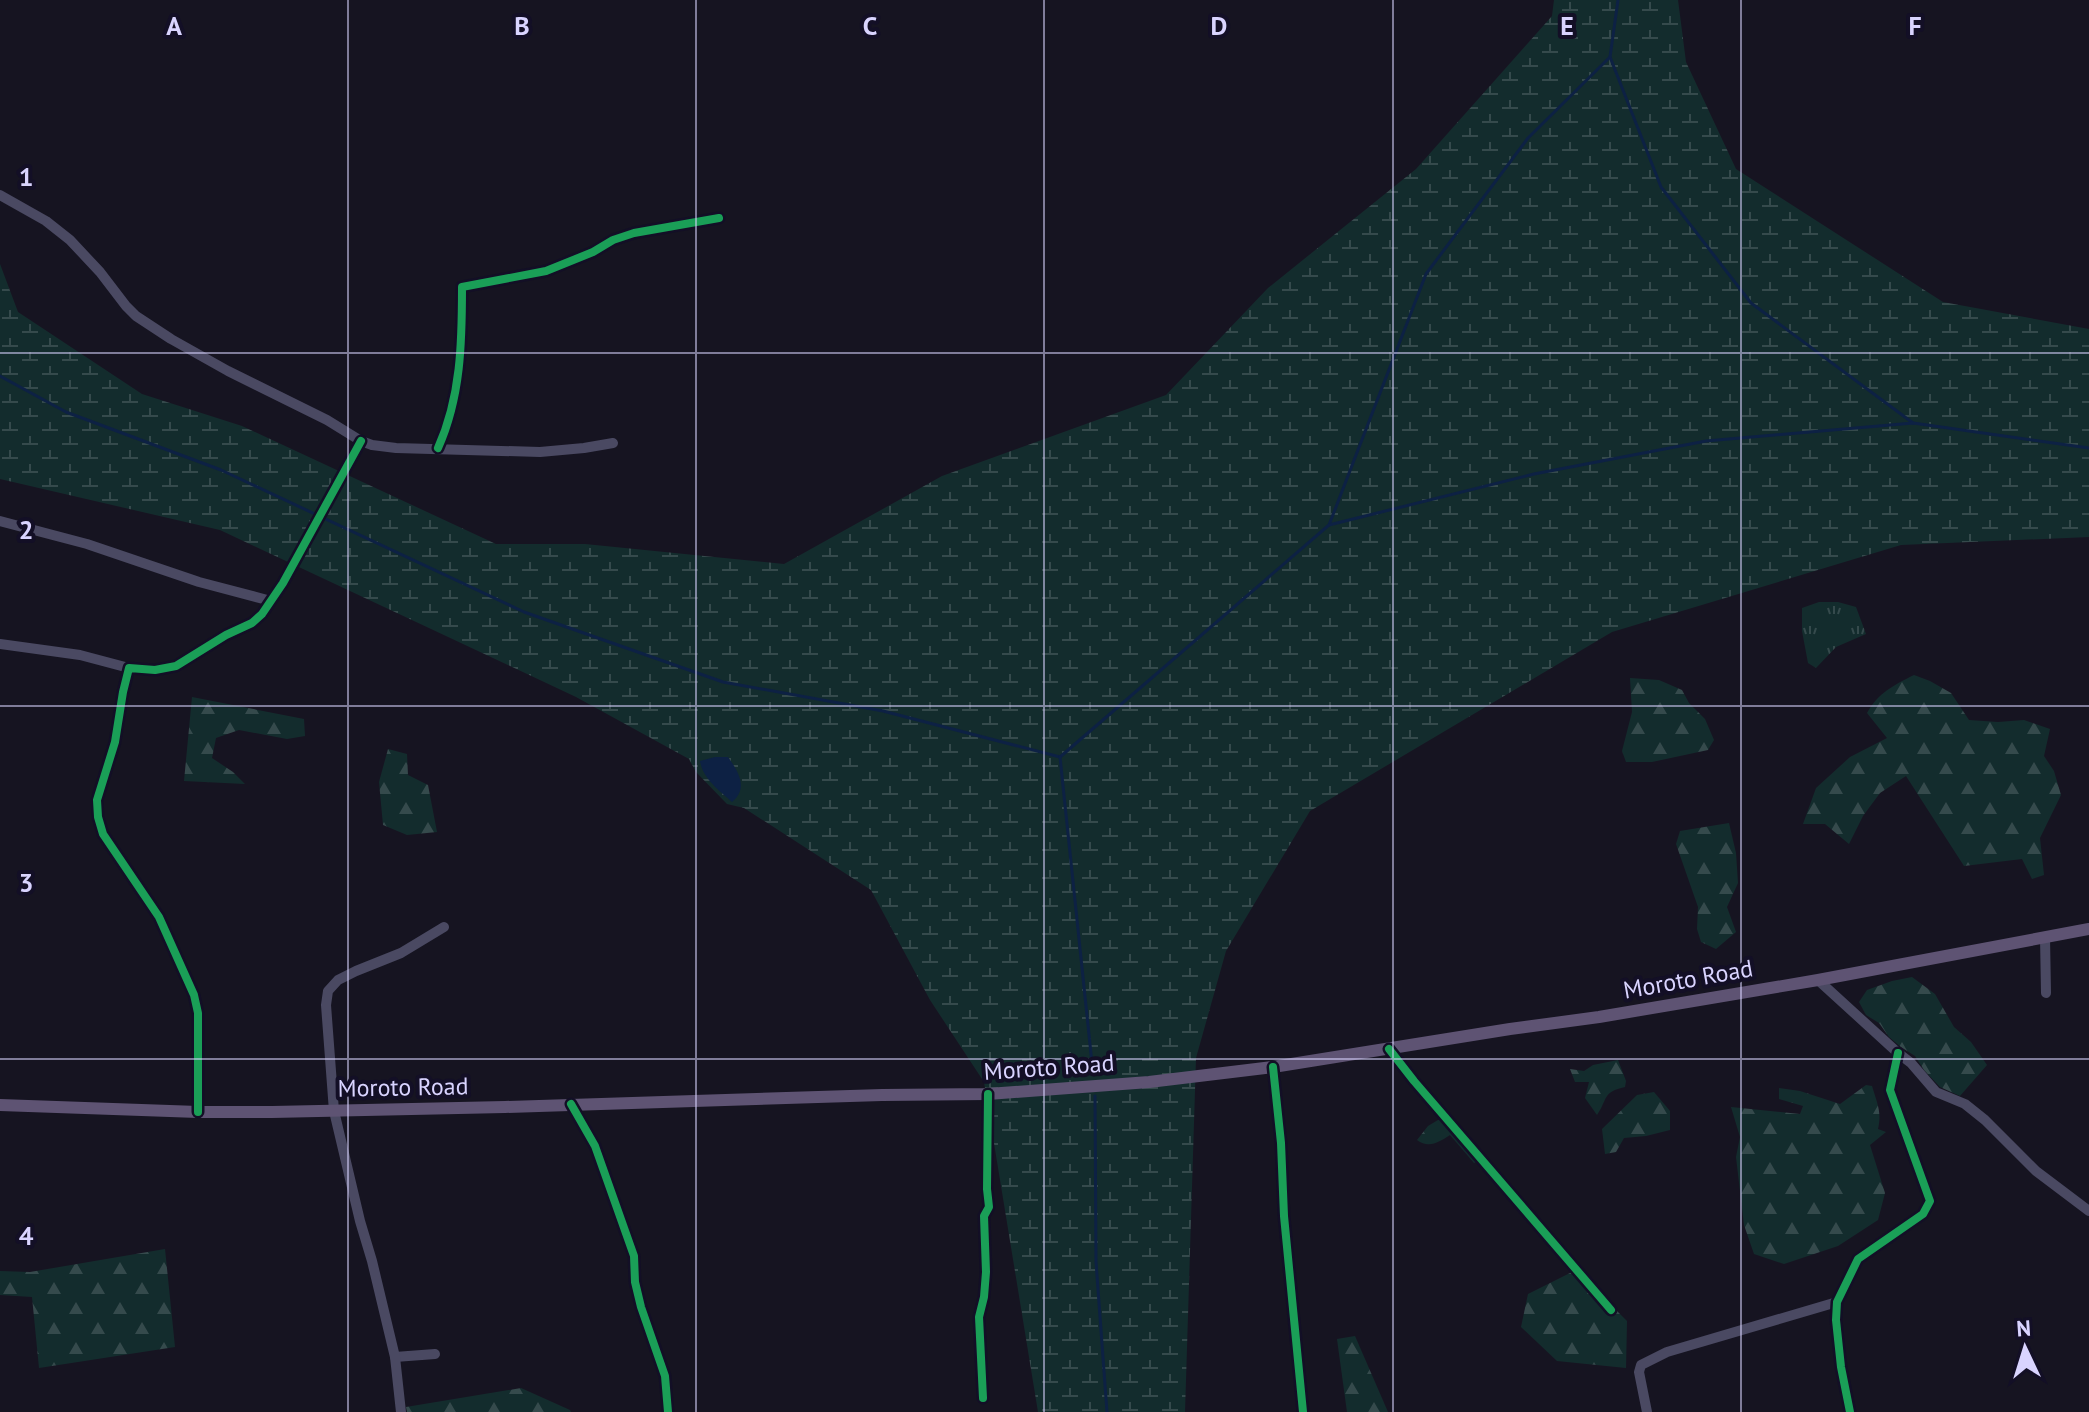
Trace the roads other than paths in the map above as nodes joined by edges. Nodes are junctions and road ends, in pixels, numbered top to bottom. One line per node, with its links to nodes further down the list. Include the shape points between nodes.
1 (0, 195): 3 (street, via 70,240 136,316)
2 (719, 218): 5 (street, via 634,233 546,271 462,287 453,410)
3 (361, 441): 5 (street); 7 (street)
4 (613, 443): 5 (street, via 540,452)
5 (438, 448)
6 (0, 521): 7 (street)
7 (271, 601): 9 (street, via 252,623 176,666)
8 (0, 644): 9 (street)
9 (129, 668): 22 (street, via 97,800 98,817 103,834 159,917 194,995)
10 (444, 927): 21 (street, via 331,985 326,1005)
11 (2089, 929): 12 (main road, Moroto Road)
12 (2045, 937): 13 (main road, Moroto Road); 14 (street)
13 (1818, 980): 15 (main road, Moroto Road); 16 (street)
14 (2046, 993)
15 (1389, 1049): 17 (main road, Moroto Road); 25 (street)
16 (1898, 1053): 23 (street, via 1936,1092 1965,1104 2036,1171); 24 (street, via 1890,1090 1930,1201 1923,1214 1858,1259)
17 (1273, 1067): 18 (main road, Moroto Road); 31 (street)
18 (988, 1094): 19 (main road, Moroto Road); 28 (street, via 989,1207 984,1216 986,1272 979,1317)
19 (571, 1104): 21 (main road, Moroto Road); 30 (street, via 595,1146 634,1256 641,1307 665,1376)
20 (0, 1105): 22 (main road, Moroto Road)
21 (334, 1111): 22 (main road, Moroto Road); 27 (street)
22 (198, 1112)
23 (2089, 1211)
24 (1837, 1302): 32 (street, via 1667,1352 1641,1365); 33 (street)
25 (1611, 1310)
26 (435, 1354): 27 (street)
27 (395, 1357): 29 (street)
28 (983, 1398)
29 (401, 1412)
30 (668, 1412)
31 (1303, 1412)
32 (1647, 1412)
33 (1850, 1412)

